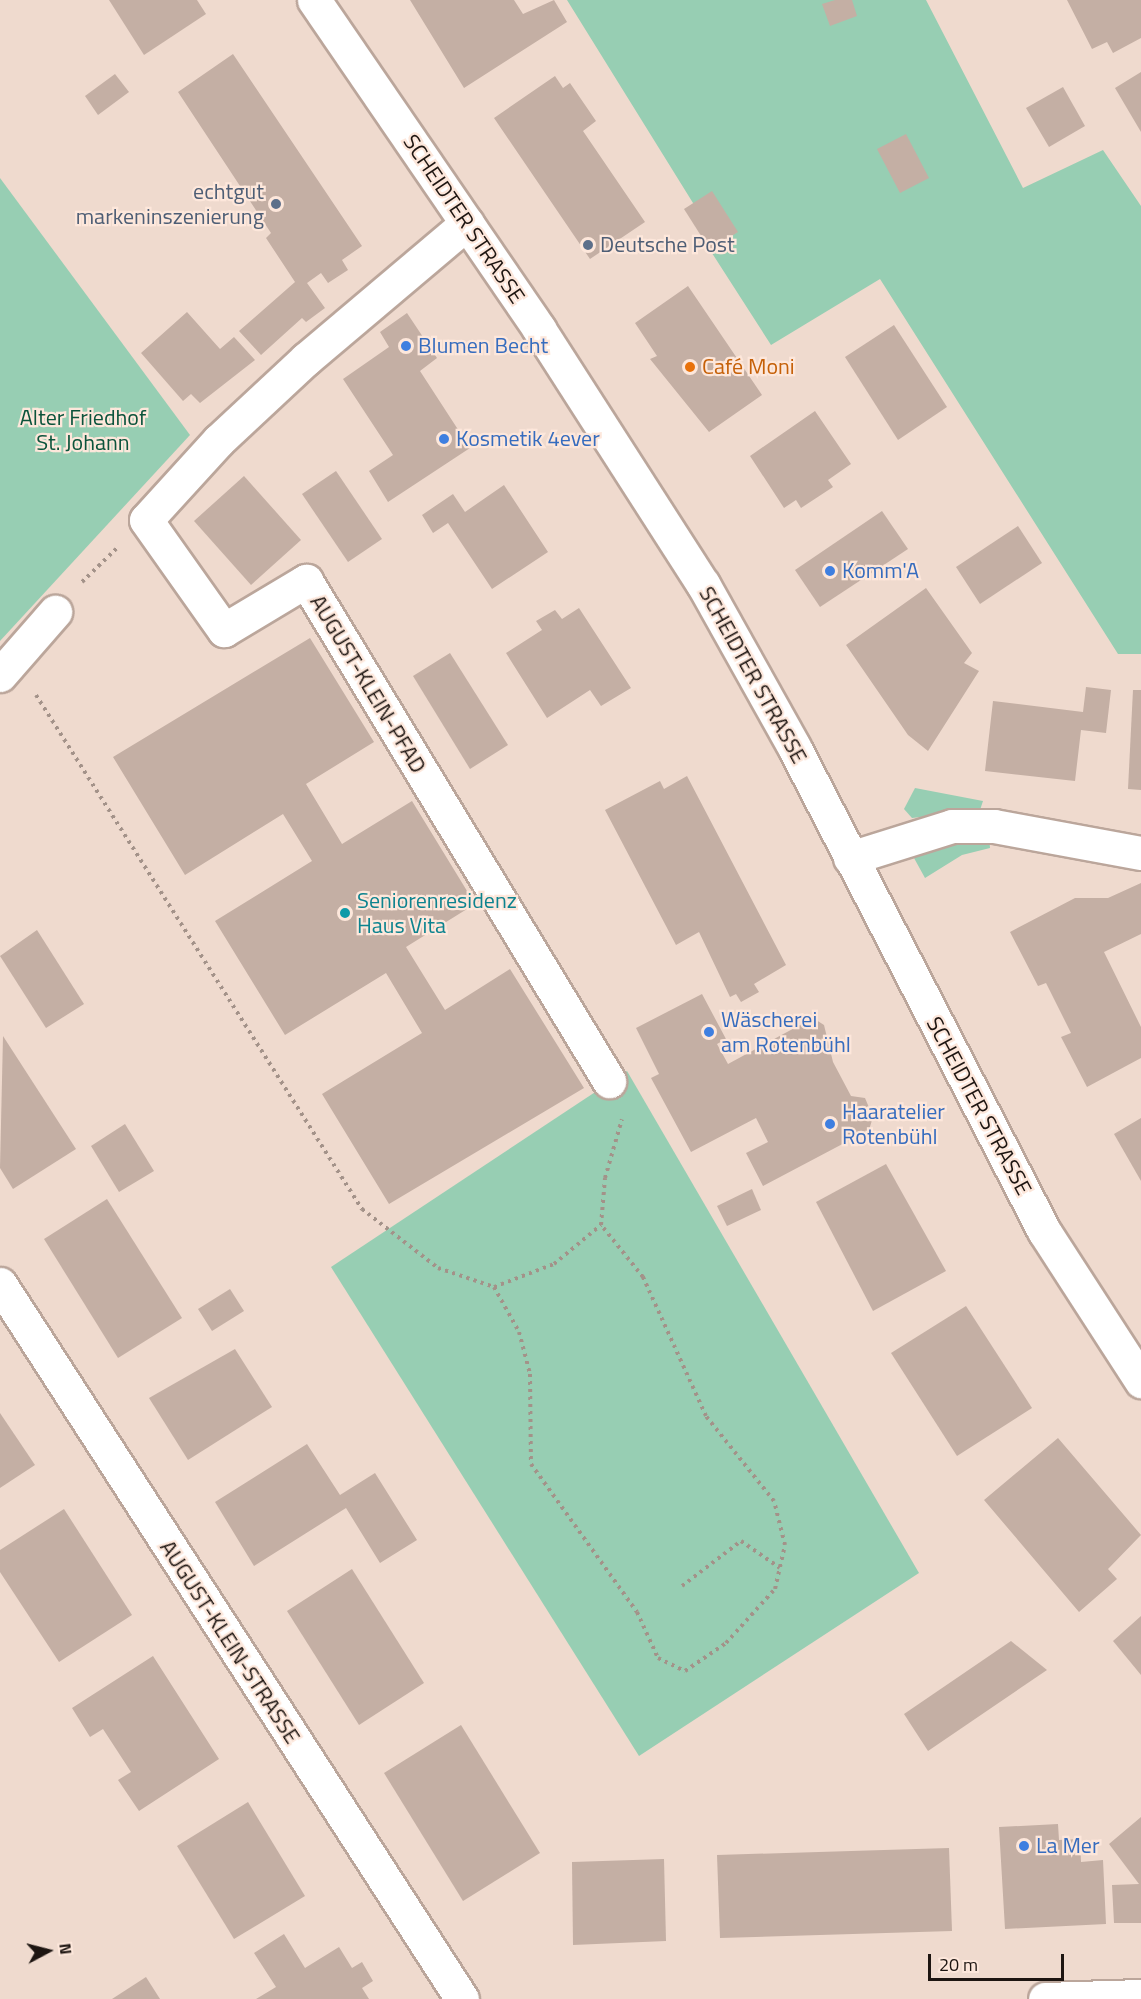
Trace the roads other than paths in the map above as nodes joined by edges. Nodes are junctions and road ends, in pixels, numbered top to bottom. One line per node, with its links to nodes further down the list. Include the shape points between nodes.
1 (314, 0): 2 (street, SCHEIDTER STRASSE)
2 (467, 223): 6 (street, SCHEIDTER STRASSE, via 703,584); 7 (street, AUGUST-KLEIN-PFAD, via 306,359 219,440 146,520 224,630 306,581)
3 (55, 612): 4 (street)
4 (7, 667)
5 (1141, 853): 6 (street, via 994,826 952,826)
6 (850, 858): 9 (street, SCHEIDTER STRASSE, via 1044,1231)
7 (609, 1080)
8 (0, 1284): 11 (street, AUGUST-KLEIN-STRASSE)
9 (1141, 1381)
10 (1141, 1996): 12 (street)
11 (462, 1999)
12 (1045, 1999)

